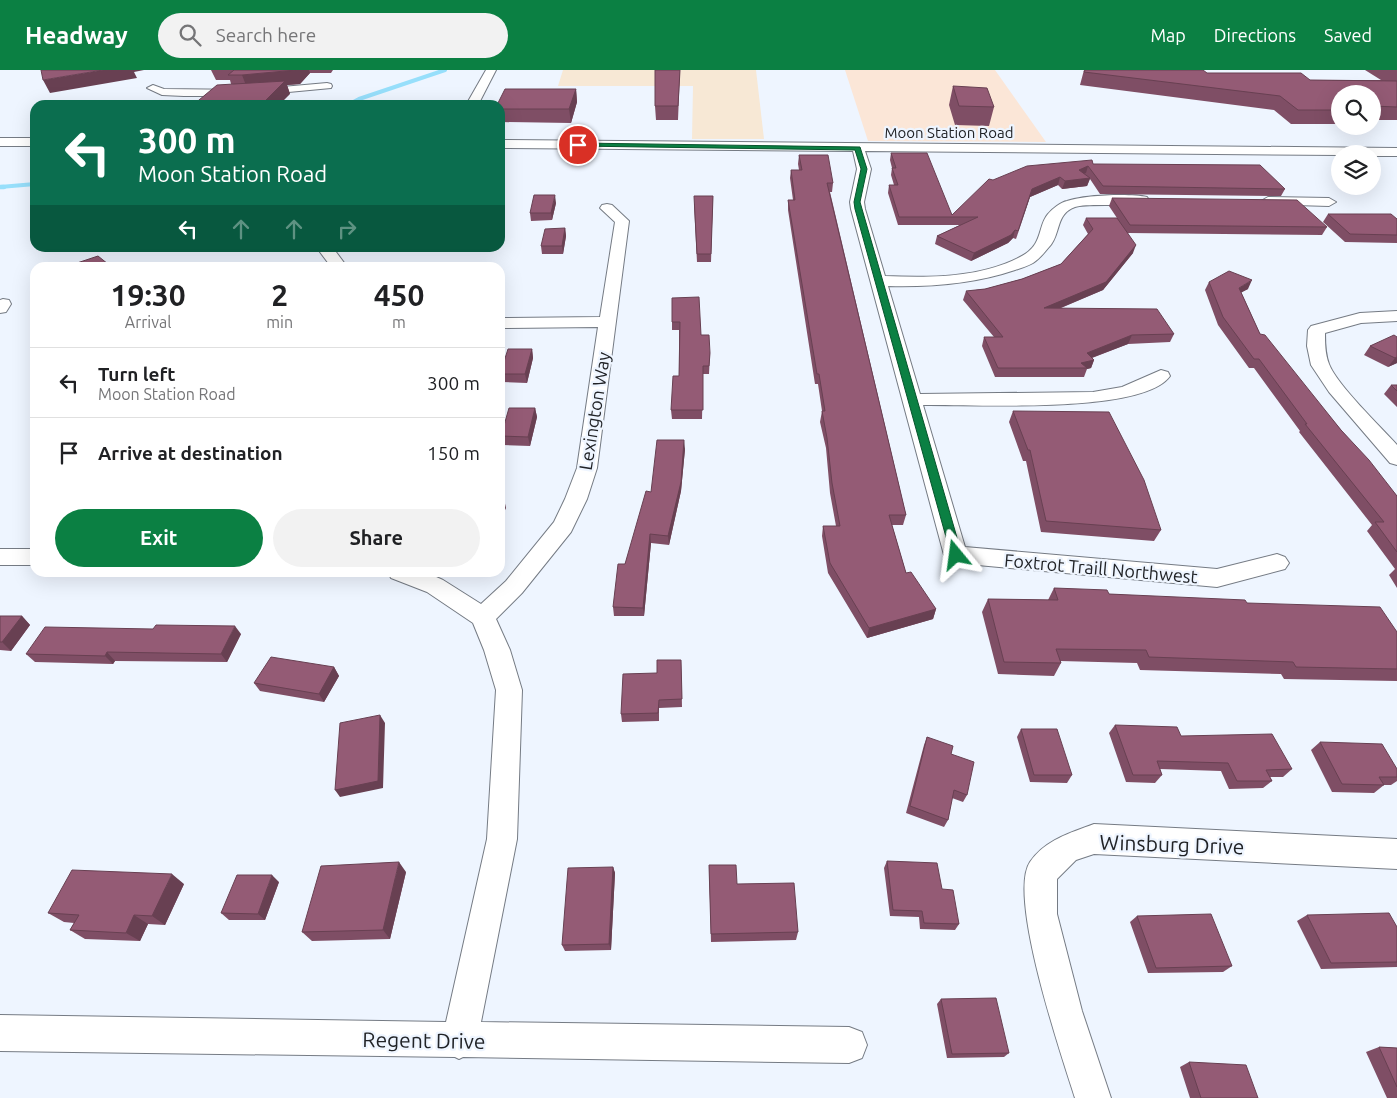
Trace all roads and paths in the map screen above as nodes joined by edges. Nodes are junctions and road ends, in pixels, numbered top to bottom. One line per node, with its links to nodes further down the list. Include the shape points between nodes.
1 (491, 70): 6 (street)
2 (327, 86): 4 (street, via 264,93)
3 (153, 88): 4 (street, via 162,92)
4 (197, 93): 5 (street)
5 (189, 100)
6 (475, 100)
7 (0, 142): 8 (street)
8 (30, 142)
9 (505, 144): 10 (street, Moon Station Road)
10 (858, 148): 11 (street, Moon Station Road); 16 (street, Foxtrot Traill Northwest, via 864,169 857,202)
11 (1397, 152)
12 (1156, 200): 16 (street, via 1098,200 1070,204 1054,216 1046,243 1027,260 1000,270 964,278)
13 (1252, 201): 14 (street)
14 (1330, 202)
15 (607, 208): 18 (street, Lexington Way, via 622,221)
16 (880, 281): 21 (street, Foxtrot Traill Northwest)
17 (1397, 316): 22 (street, via 1360,318 1317,330 1316,346 1320,365 1336,388)
18 (607, 322): 19 (street); 28 (street, Lexington Way, via 587,468 576,499 563,526 514,588)
19 (505, 323)
20 (1161, 376): 21 (street, via 1148,385 1119,395 1086,399)
21 (913, 400): 26 (street, Foxtrot Traill Northwest, via 956,555 1218,578)
22 (1390, 443): 23 (street)
23 (1397, 458)
24 (0, 557): 25 (street)
25 (30, 557)
26 (1277, 563)
27 (412, 577): 28 (street, via 435,586)
28 (483, 617): 31 (street, via 509,690 502,839)
29 (1397, 854): 33 (street, Winsburg Drive, via 1094,839 1066,849 1041,873 1041,914 1065,1011)
30 (0, 1033): 31 (street, Regent Drive)
31 (459, 1041): 32 (street, Regent Drive)
32 (849, 1044)
33 (1092, 1098)

